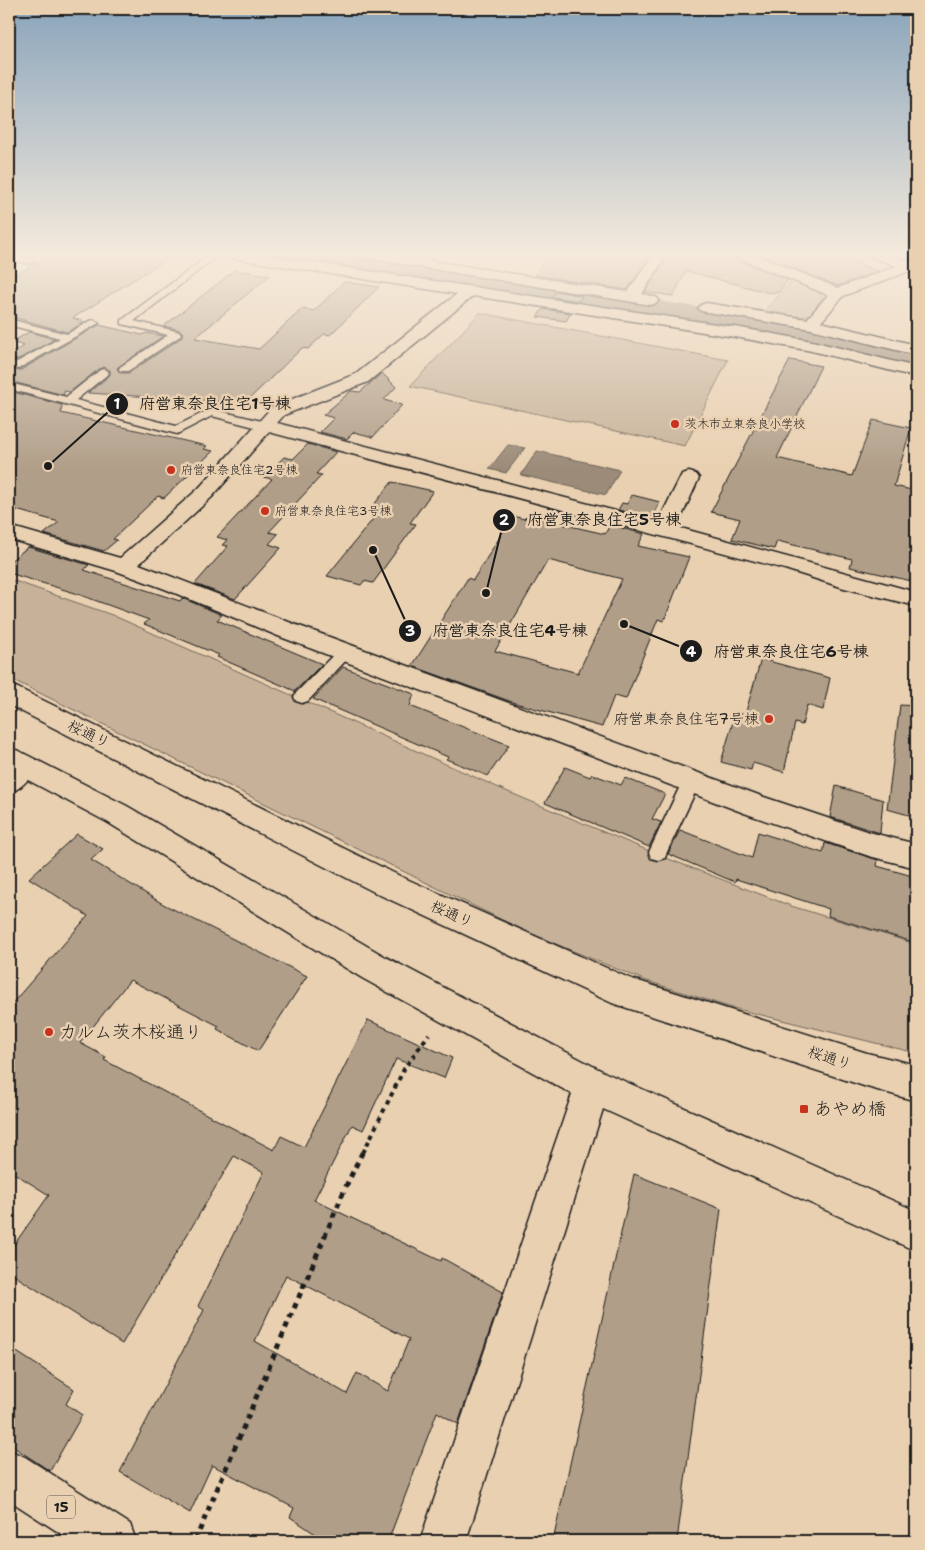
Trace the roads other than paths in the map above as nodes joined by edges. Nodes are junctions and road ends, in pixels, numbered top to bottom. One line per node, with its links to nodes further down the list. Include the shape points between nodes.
1 (22, 325): 7 (lane)
2 (89, 325): 7 (lane)
3 (140, 325): 10 (lane, via 176,334)
4 (427, 325): 15 (street, via 362,378 278,411)
5 (692, 325): 12 (street, via 812,346)
6 (816, 325): 8 (street)
7 (67, 337): 9 (lane, via 18,366)
8 (916, 350)
9 (9, 364)
10 (124, 369)
11 (104, 372): 14 (lane)
12 (916, 372)
13 (9, 386): 14 (lane)
14 (68, 401): 15 (lane, via 177,430 211,412)
15 (266, 426): 17 (street); 19 (street, via 205,493)
16 (689, 478): 17 (street)
17 (664, 531): 20 (street)
18 (9, 532): 19 (street)
19 (124, 566): 21 (street)
20 (916, 599)
21 (344, 652): 23 (lane); 25 (street)
22 (9, 694): 28 (street, 桜通り, via 391,886 624,992)
23 (302, 697)
24 (15, 771): 29 (street, via 117,814 373,967)
25 (691, 782): 26 (lane); 27 (street, via 869,844)
26 (658, 852)
27 (916, 856)
28 (916, 1083)
29 (592, 1086): 30 (street); 33 (street)
30 (916, 1231)
31 (9, 1474): 32 (street, 15)
32 (113, 1541)
33 (444, 1541)

